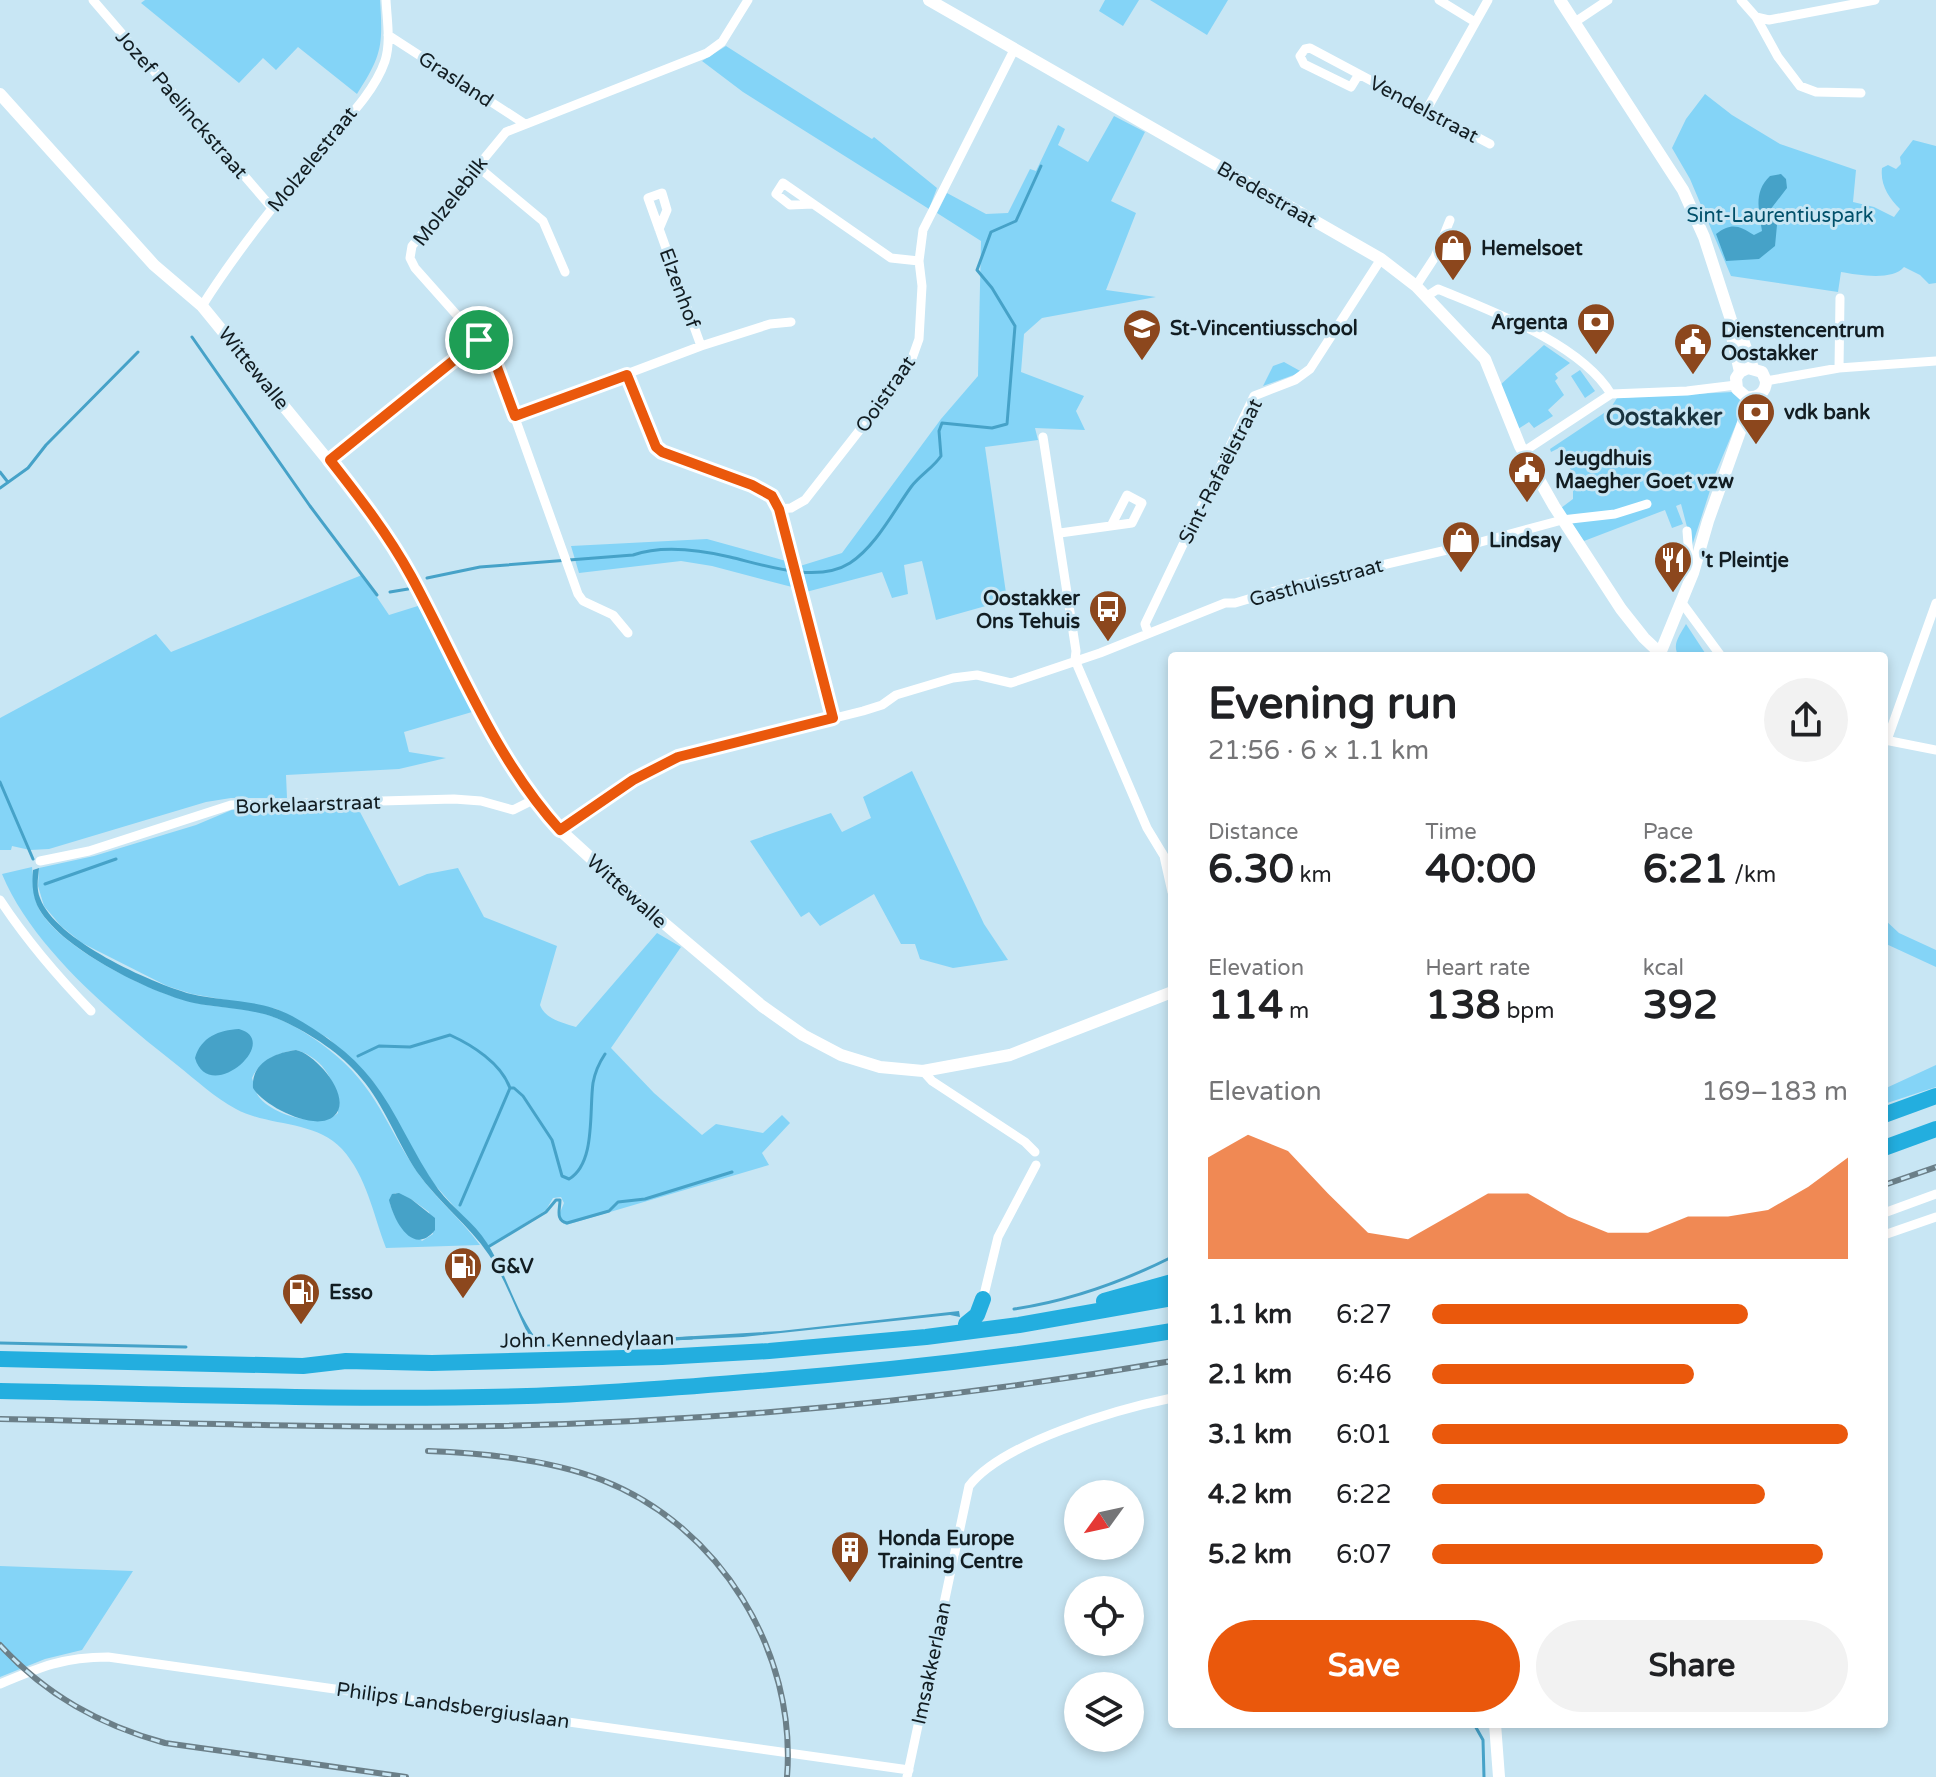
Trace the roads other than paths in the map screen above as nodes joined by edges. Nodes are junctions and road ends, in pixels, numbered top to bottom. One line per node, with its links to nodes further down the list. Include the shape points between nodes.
1 (93, 0): 24 (street, Jozef Paelinckstraat)
2 (386, 0): 14 (street, Molzelestraat)
3 (748, 0): 20 (street, Molzelebilk, via 722,42 707,53)
4 (929, 0): 15 (street, Bredestraat)
5 (1439, 0): 12 (street)
6 (1488, 0): 12 (street)
7 (1560, 0): 13 (street)
8 (1608, 0): 13 (street)
9 (1741, 0): 11 (street)
10 (1875, 0): 11 (street, via 1769,20)
11 (1756, 17): 17 (street, via 1800,86 1816,92)
12 (1475, 22): 19 (street)
13 (1575, 22): 35 (street, via 1683,190)
14 (388, 35): 20 (street, Grasland); 24 (street, Molzelestraat, via 386,58 370,88)
15 (1014, 50): 27 (street, Bredestraat); 28 (street, Ooistraat, via 923,230)
16 (1359, 74): 16 (street, Vendelstraat, via 1310,48 1300,56 1304,64 1351,87); 19 (street, Vendelstraat)
17 (1861, 93)
18 (0, 94): 33 (street, Wittewalle, via 154,265)
19 (1427, 109): 21 (street, Vendelstraat)
20 (525, 124): 22 (street, Molzelebilk, via 506,132)
21 (1490, 144)
22 (477, 166): 29 (street, via 543,221); 36 (street, Molzelebilk, via 412,246 410,258)
23 (813, 204): 28 (street, via 891,258)
24 (272, 208): 33 (street, Molzelestraat)
25 (1450, 220): 30 (street)
26 (659, 229): 37 (street, Elzenhof)
27 (1381, 259): 30 (street, Bredestraat); 60 (street, Sint-Rafaëlstraat, via 1310,369 1254,396 1145,624)
28 (919, 261): 51 (street, Ooistraat, via 919,339 909,367 805,500)
29 (565, 272)
30 (1416, 286): 31 (street, Bredestraat)
31 (1427, 296): 44 (street, via 1438,289 1501,315 1577,358); 48 (street, Bredestraat, via 1485,359)
32 (1840, 298): 40 (street)
33 (202, 306): 49 (street, Wittewalle)
34 (791, 322): 37 (street)
35 (1733, 326): 39 (street, via 1739,329); 42 (street)
36 (479, 340): 46 (street, Molzelebilk, via 495,362); 49 (street)
37 (701, 346): 41 (street)
38 (1936, 361): 40 (street)
39 (1753, 368): 42 (street); 43 (street)
40 (1839, 368): 43 (street)
41 (627, 375): 46 (street); 51 (street, via 656,447 752,485 772,496)
42 (1738, 379): 44 (street, via 1687,391); 45 (street, via 1742,395)
43 (1766, 381): 45 (street, via 1763,393)
44 (1611, 394): 48 (street)
45 (1752, 398): 56 (street)
46 (515, 416): 59 (street, Molzelebilk, via 583,601 613,615)
47 (1043, 437): 55 (street)
48 (1523, 452): 52 (street, Bredestraat)
49 (330, 460): 69 (street, Wittewalle, via 395,548 484,720)
50 (1647, 504): 52 (street, Gasthuisstraat)
51 (779, 509): 65 (street)
52 (1562, 520): 60 (street, Gasthuisstraat, via 1225,603); 61 (street, Bredestraat, via 1621,609)
53 (1111, 526): 55 (street)
54 (1687, 531): 56 (street, via 1689,556)
55 (1060, 533): 64 (street)
56 (1696, 562): 57 (street)
57 (1682, 603): 62 (street); 63 (street)
58 (1936, 603): 66 (street)
59 (628, 633)
60 (1148, 633): 64 (street, Gasthuisstraat)
61 (1658, 652)
62 (1662, 652)
63 (1718, 652)
64 (1075, 660): 65 (street, Gasthuisstraat, via 1011,683 977,675 953,678); 72 (street)
65 (833, 718): 70 (street, Gasthuisstraat, via 678,757 633,780)
66 (1888, 735)
67 (1888, 740): 68 (street)
68 (1936, 750)
69 (533, 800): 70 (street, Wittewalle); 71 (street, Borkelaarstraat, via 513,810 454,799 231,805 89,851)
70 (560, 830): 76 (street, Wittewalle, via 710,965 803,1035 880,1067)
71 (40, 861)
72 (1168, 874)
73 (0, 900): 75 (street)
74 (1168, 994): 76 (street, Wittewalle, via 1021,1051)
75 (91, 1011)
76 (923, 1071): 85 (street)
77 (1936, 1089): 80 (highway)
78 (1936, 1096): 81 (highway)
79 (1936, 1104): 82 (highway)
80 (1888, 1107)
81 (1888, 1114)
82 (1888, 1121)
83 (1936, 1129): 84 (highway)
84 (1888, 1147)
85 (1035, 1152)
86 (1036, 1165): 92 (street, via 998,1237)
87 (1936, 1194): 88 (street)
88 (1888, 1212)
89 (1936, 1217): 90 (street)
90 (1888, 1234)
91 (1168, 1283): 95 (highway, via 1079,1306)
92 (983, 1299): 95 (highway, via 990,1313); 96 (highway, via 977,1315)
93 (1168, 1299): 98 (highway, John Kennedylaan)
94 (1168, 1309): 103 (highway, John Kennedylaan, via 941,1344 676,1367 356,1370 315,1375)
95 (1002, 1318): 96 (highway)
96 (966, 1324): 98 (highway)
97 (1168, 1332): 104 (highway)
98 (911, 1339): 102 (highway, John Kennedylaan, via 662,1357 303,1366)
99 (1168, 1343): 104 (highway, via 1044,1360)
100 (252, 1355): 102 (highway)
101 (0, 1359): 102 (highway, John Kennedylaan)
102 (119, 1361)
103 (0, 1367)
104 (851, 1374): 105 (highway, via 529,1396)
105 (0, 1391)
106 (1168, 1399): 111 (street, Imsakkerlaan, via 1074,1426 1025,1447 988,1466 969,1486)
107 (0, 1684): 111 (street, Philips Landsbergiuslaan, via 54,1662 108,1657)
108 (1487, 1728): 110 (street)
109 (1495, 1728): 110 (street)
110 (1498, 1757): 112 (street)
111 (908, 1773)
112 (1499, 1777)

